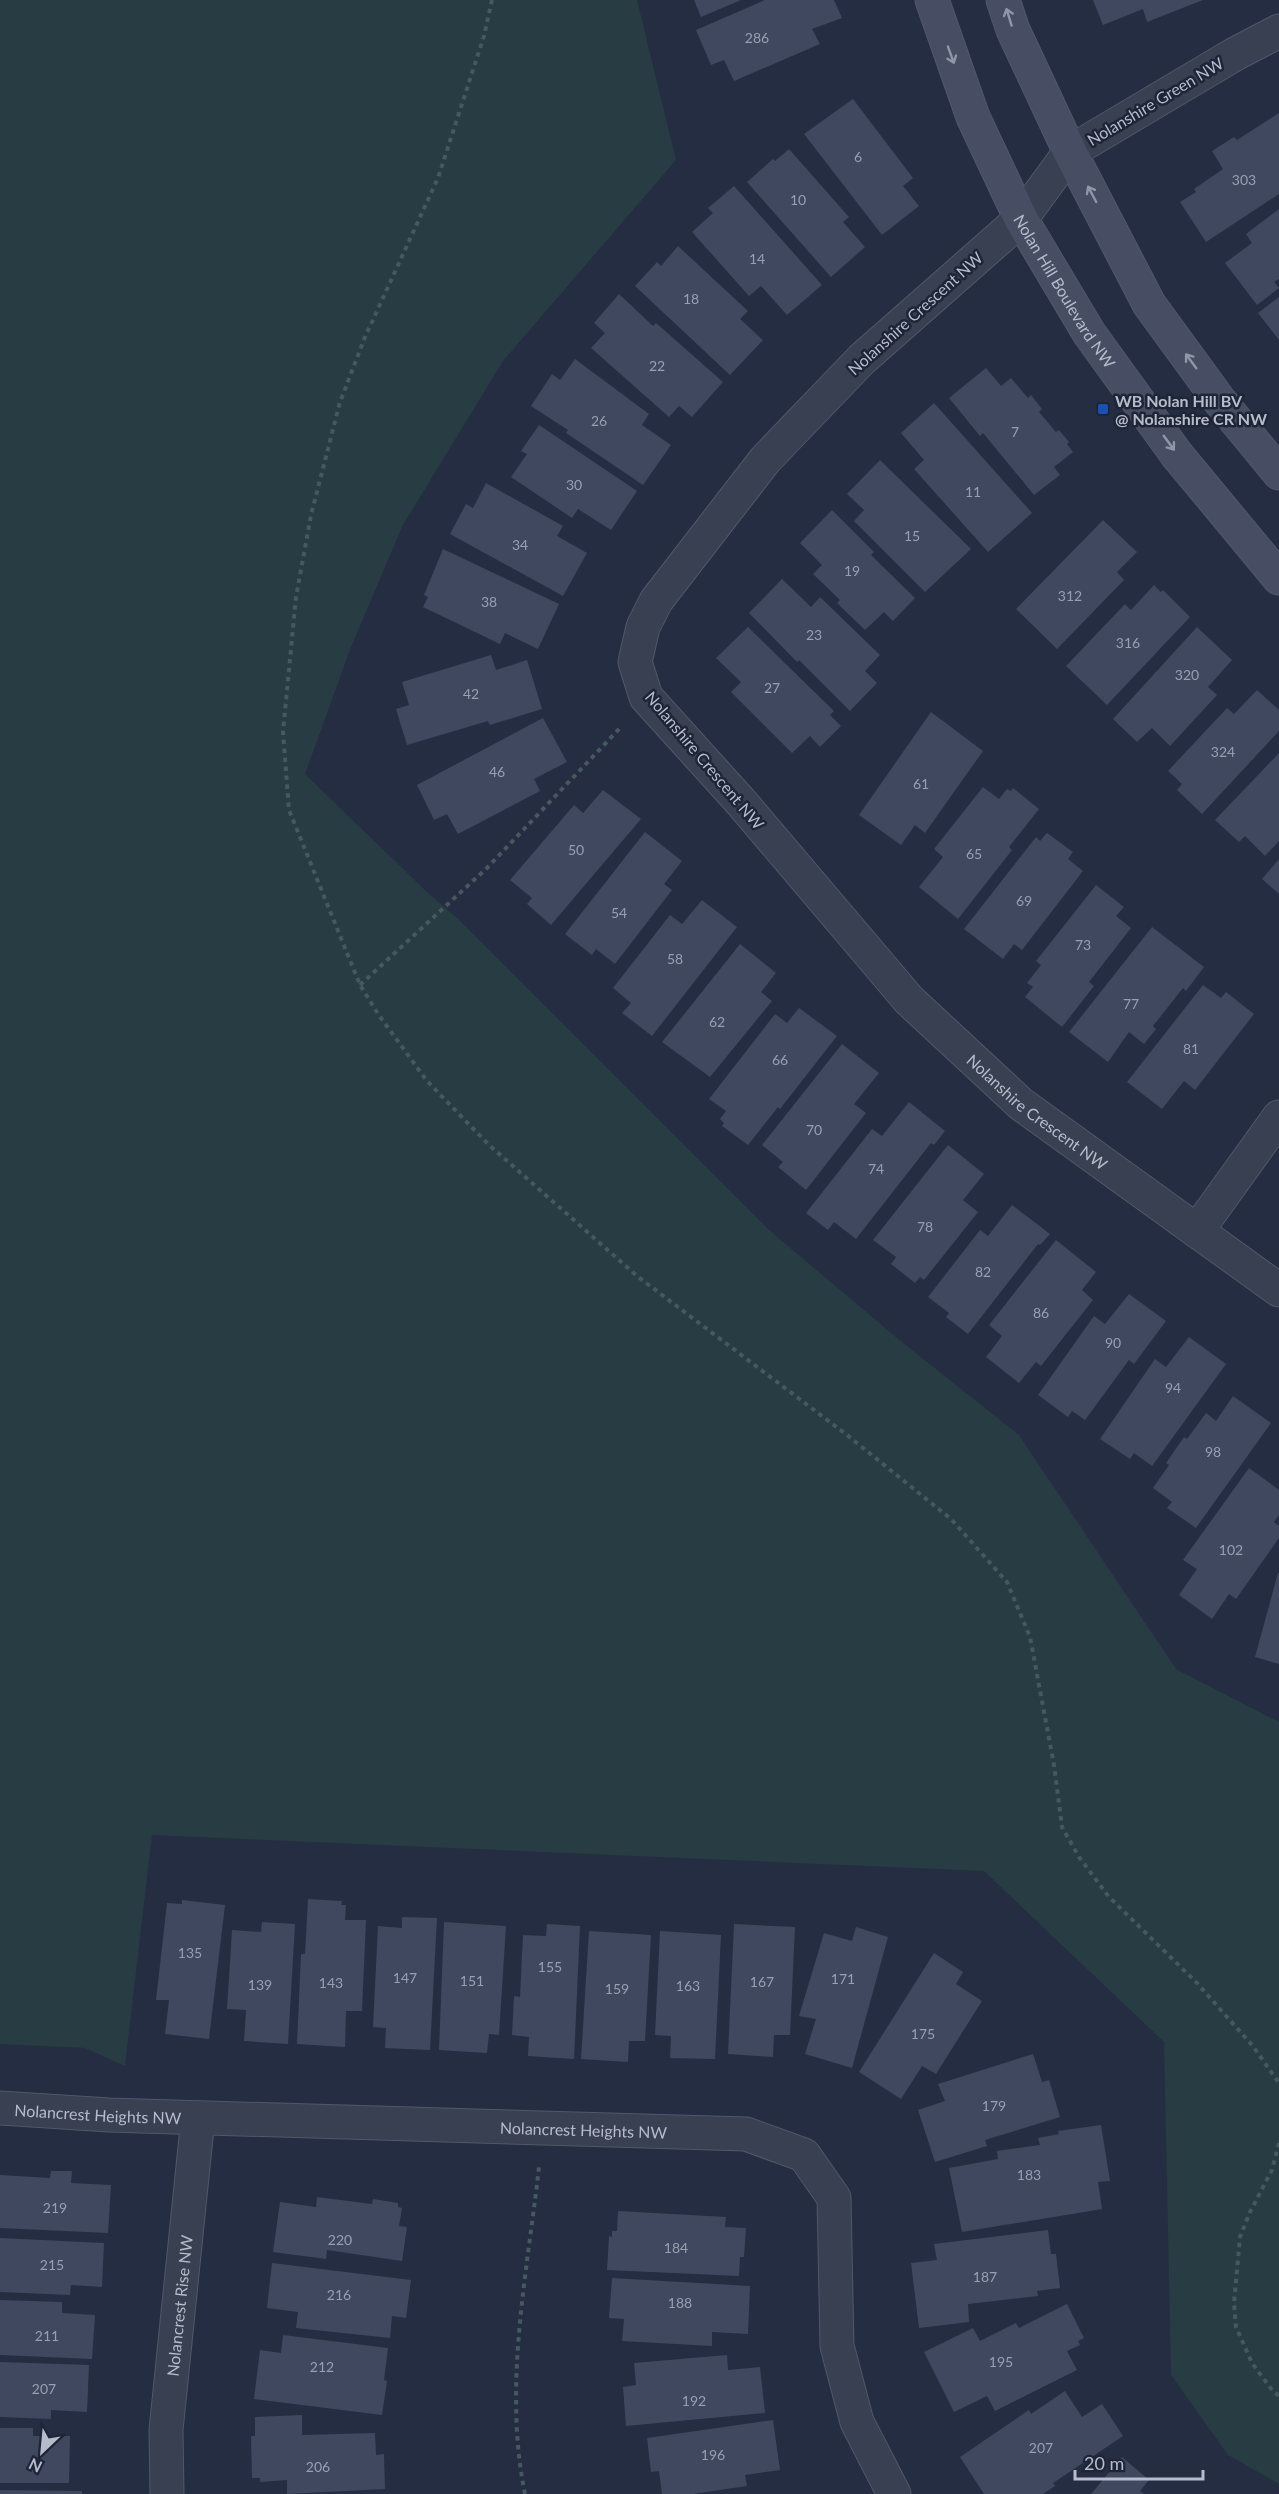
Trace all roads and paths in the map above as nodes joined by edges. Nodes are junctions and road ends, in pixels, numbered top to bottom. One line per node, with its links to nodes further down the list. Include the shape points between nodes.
1 (492, 0): 11 (path, via 438,177 365,337 340,402 311,515 296,597 283,732 289,810)
2 (932, 0): 7 (street, Nolan Hill Boulevard NW, one-way to 7, via 974,117)
3 (1003, 0): 5 (street, one-way to 3, via 1012,30)
4 (1279, 31): 5 (street, Nolanshire Green NW)
5 (1070, 152): 6 (street, Nolanshire Green NW); 8 (street, one-way to 5, via 1219,400 1149,304)
6 (1044, 187): 7 (street, Nolanshire Crescent NW)
7 (1021, 219): 9 (street, Nolan Hill Boulevard NW, one-way to 9, via 1089,333 1164,436); 10 (street, Nolanshire Crescent NW, via 862,359 765,460 656,602 643,627 635,662)
8 (1279, 473)
9 (1279, 578)
10 (646, 697): 11 (path, via 610,741 487,868); 13 (street, Nolanshire Crescent NW, via 909,1000 1021,1104)
11 (360, 985): 15 (path, via 427,1081 488,1144 637,1276 951,1519 1007,1582 1030,1637 1062,1827 1109,1897 1196,1982 1252,2045)
12 (1279, 1117): 13 (street)
13 (1197, 1231): 14 (street, Nolanshire Crescent NW)
14 (1279, 1290)
15 (1279, 2083)
16 (0, 2108): 17 (street, Nolancrest Heights NW)
17 (198, 2118): 18 (street, Nolancrest Heights NW); 21 (street, Nolancrest Rise NW, via 166,2430)
18 (542, 2127): 22 (path, via 516,2399 519,2467); 23 (street, Nolancrest Heights NW, via 746,2134 804,2155 834,2198 837,2346 857,2422)
19 (1279, 2143): 20 (path, via 1272,2170 1240,2237 1234,2303 1236,2327 1252,2363)
20 (1279, 2396)
21 (167, 2494)
22 (525, 2494)
23 (894, 2494)

